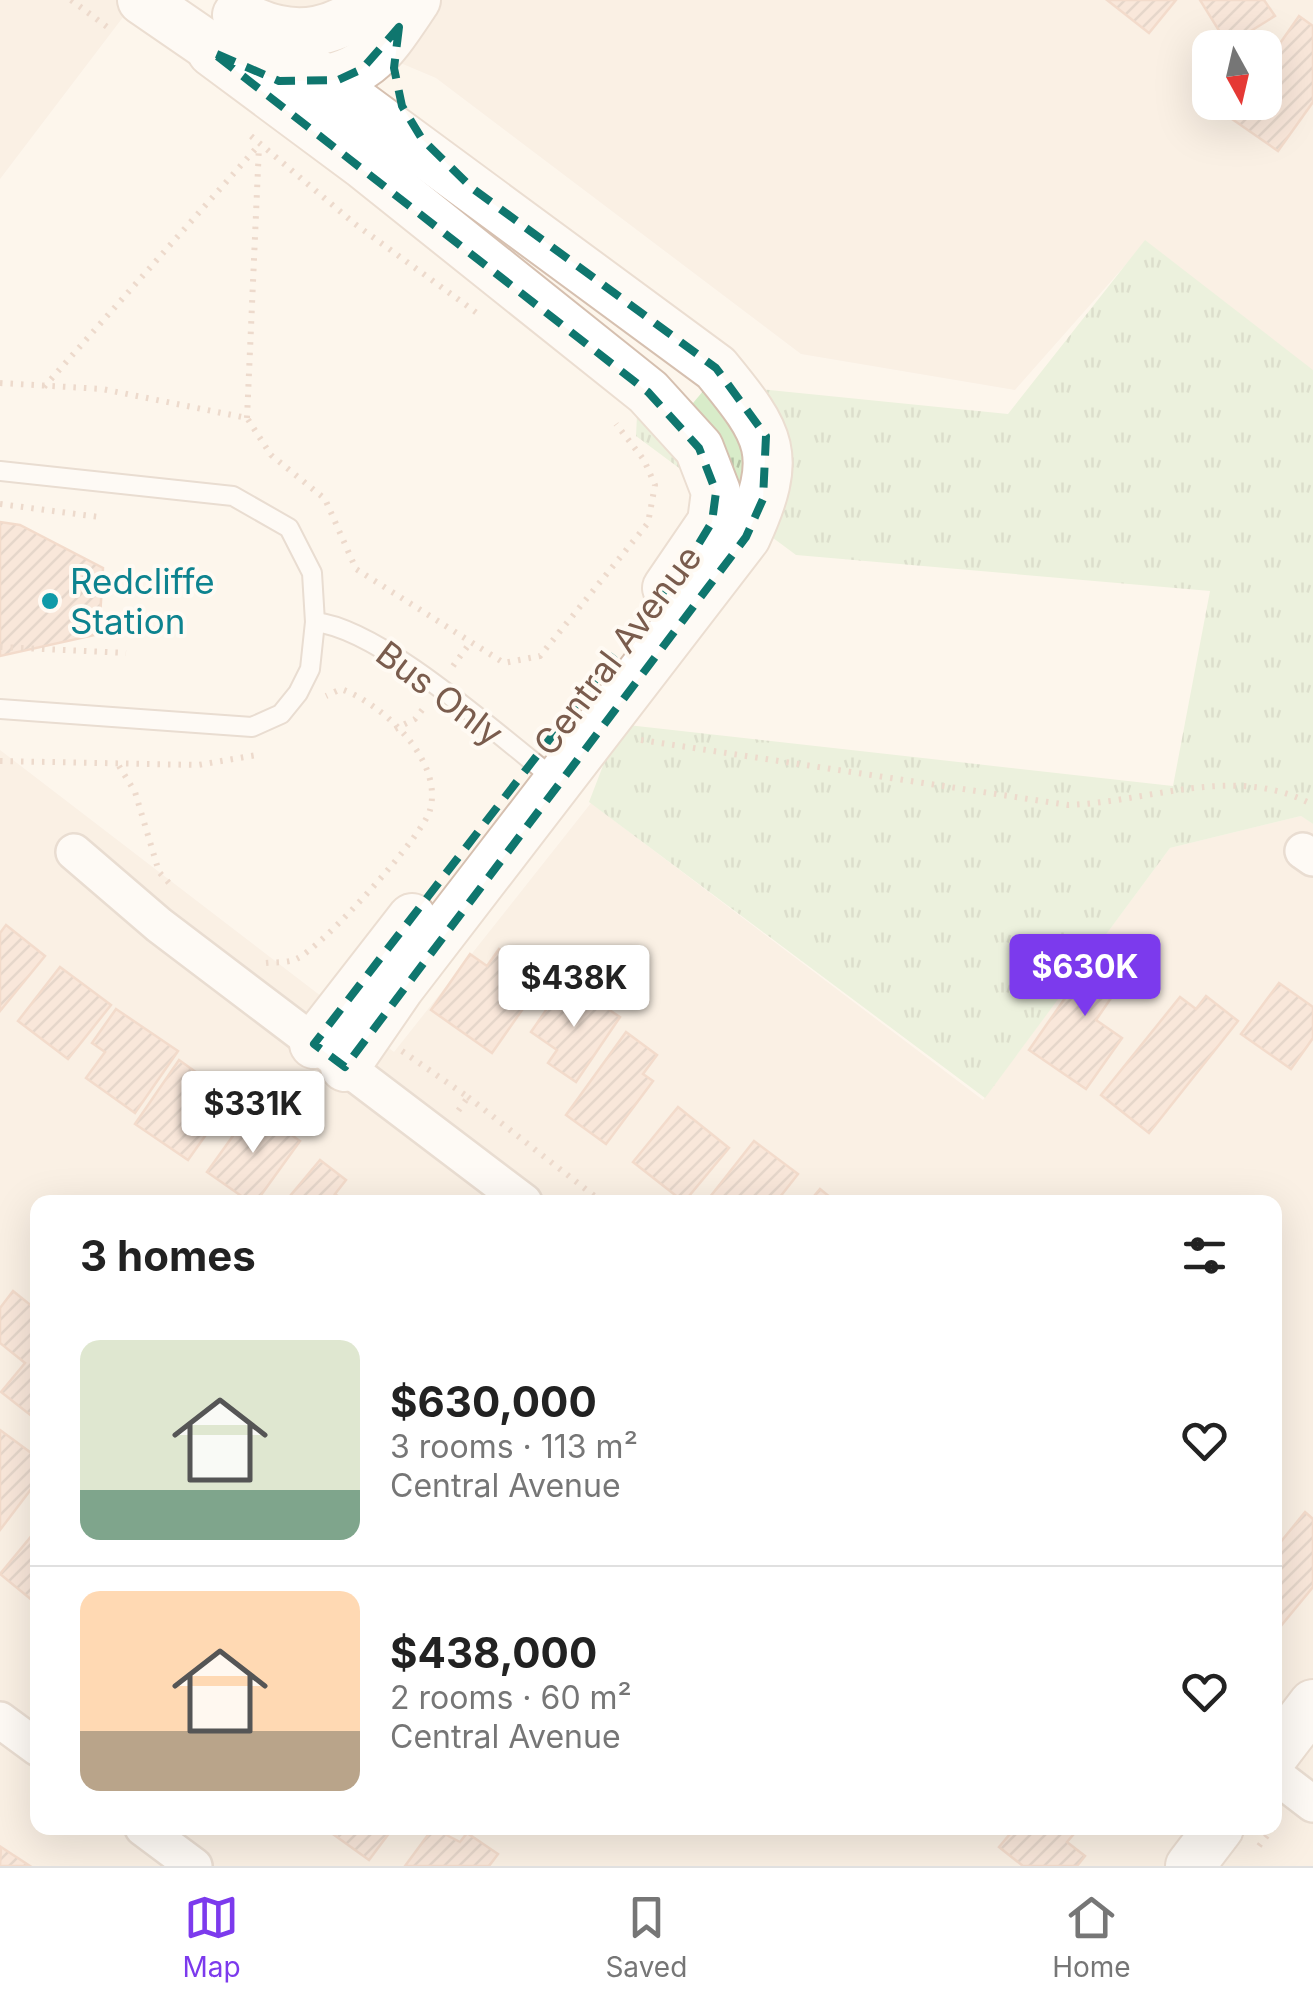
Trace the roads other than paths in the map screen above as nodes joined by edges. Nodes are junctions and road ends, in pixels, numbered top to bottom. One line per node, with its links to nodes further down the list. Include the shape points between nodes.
1 (142, 0): 3 (street, Central Avenue)
2 (375, 14): 3 (street, Central Avenue, via 269,29); 4 (street, via 362,69); 6 (street, Central Avenue, via 402,106 422,139)
3 (222, 22): 4 (street, Central Avenue, via 252,73 279,81); 5 (street, Central Avenue)
4 (336, 81): 5 (street, Central Avenue, via 346,131); 6 (street, Central Avenue)
5 (364, 165): 10 (street, Central Avenue, via 648,392 699,448 716,492 712,522 692,555)
6 (472, 188): 10 (street, Central Avenue, via 716,368 766,436 763,499 746,537)
7 (0, 470): 8 (lane, via 232,496 289,528 312,572)
8 (315, 622): 9 (lane, via 310,669 298,694 281,714 252,727); 10 (lane, Bus Only, via 342,625 382,647)
9 (0, 709)
10 (544, 771): 12 (street, Central Avenue)
11 (74, 852): 12 (street)
12 (330, 1056): 13 (street)
13 (515, 1195)
14 (1313, 1704): 17 (street)
15 (0, 1720): 16 (street)
16 (30, 1742)
17 (1282, 1745)
18 (1282, 1781): 19 (street)
19 (1313, 1804)
20 (152, 1835): 22 (street)
21 (1214, 1835): 23 (street)
22 (194, 1866)
23 (1190, 1866)

